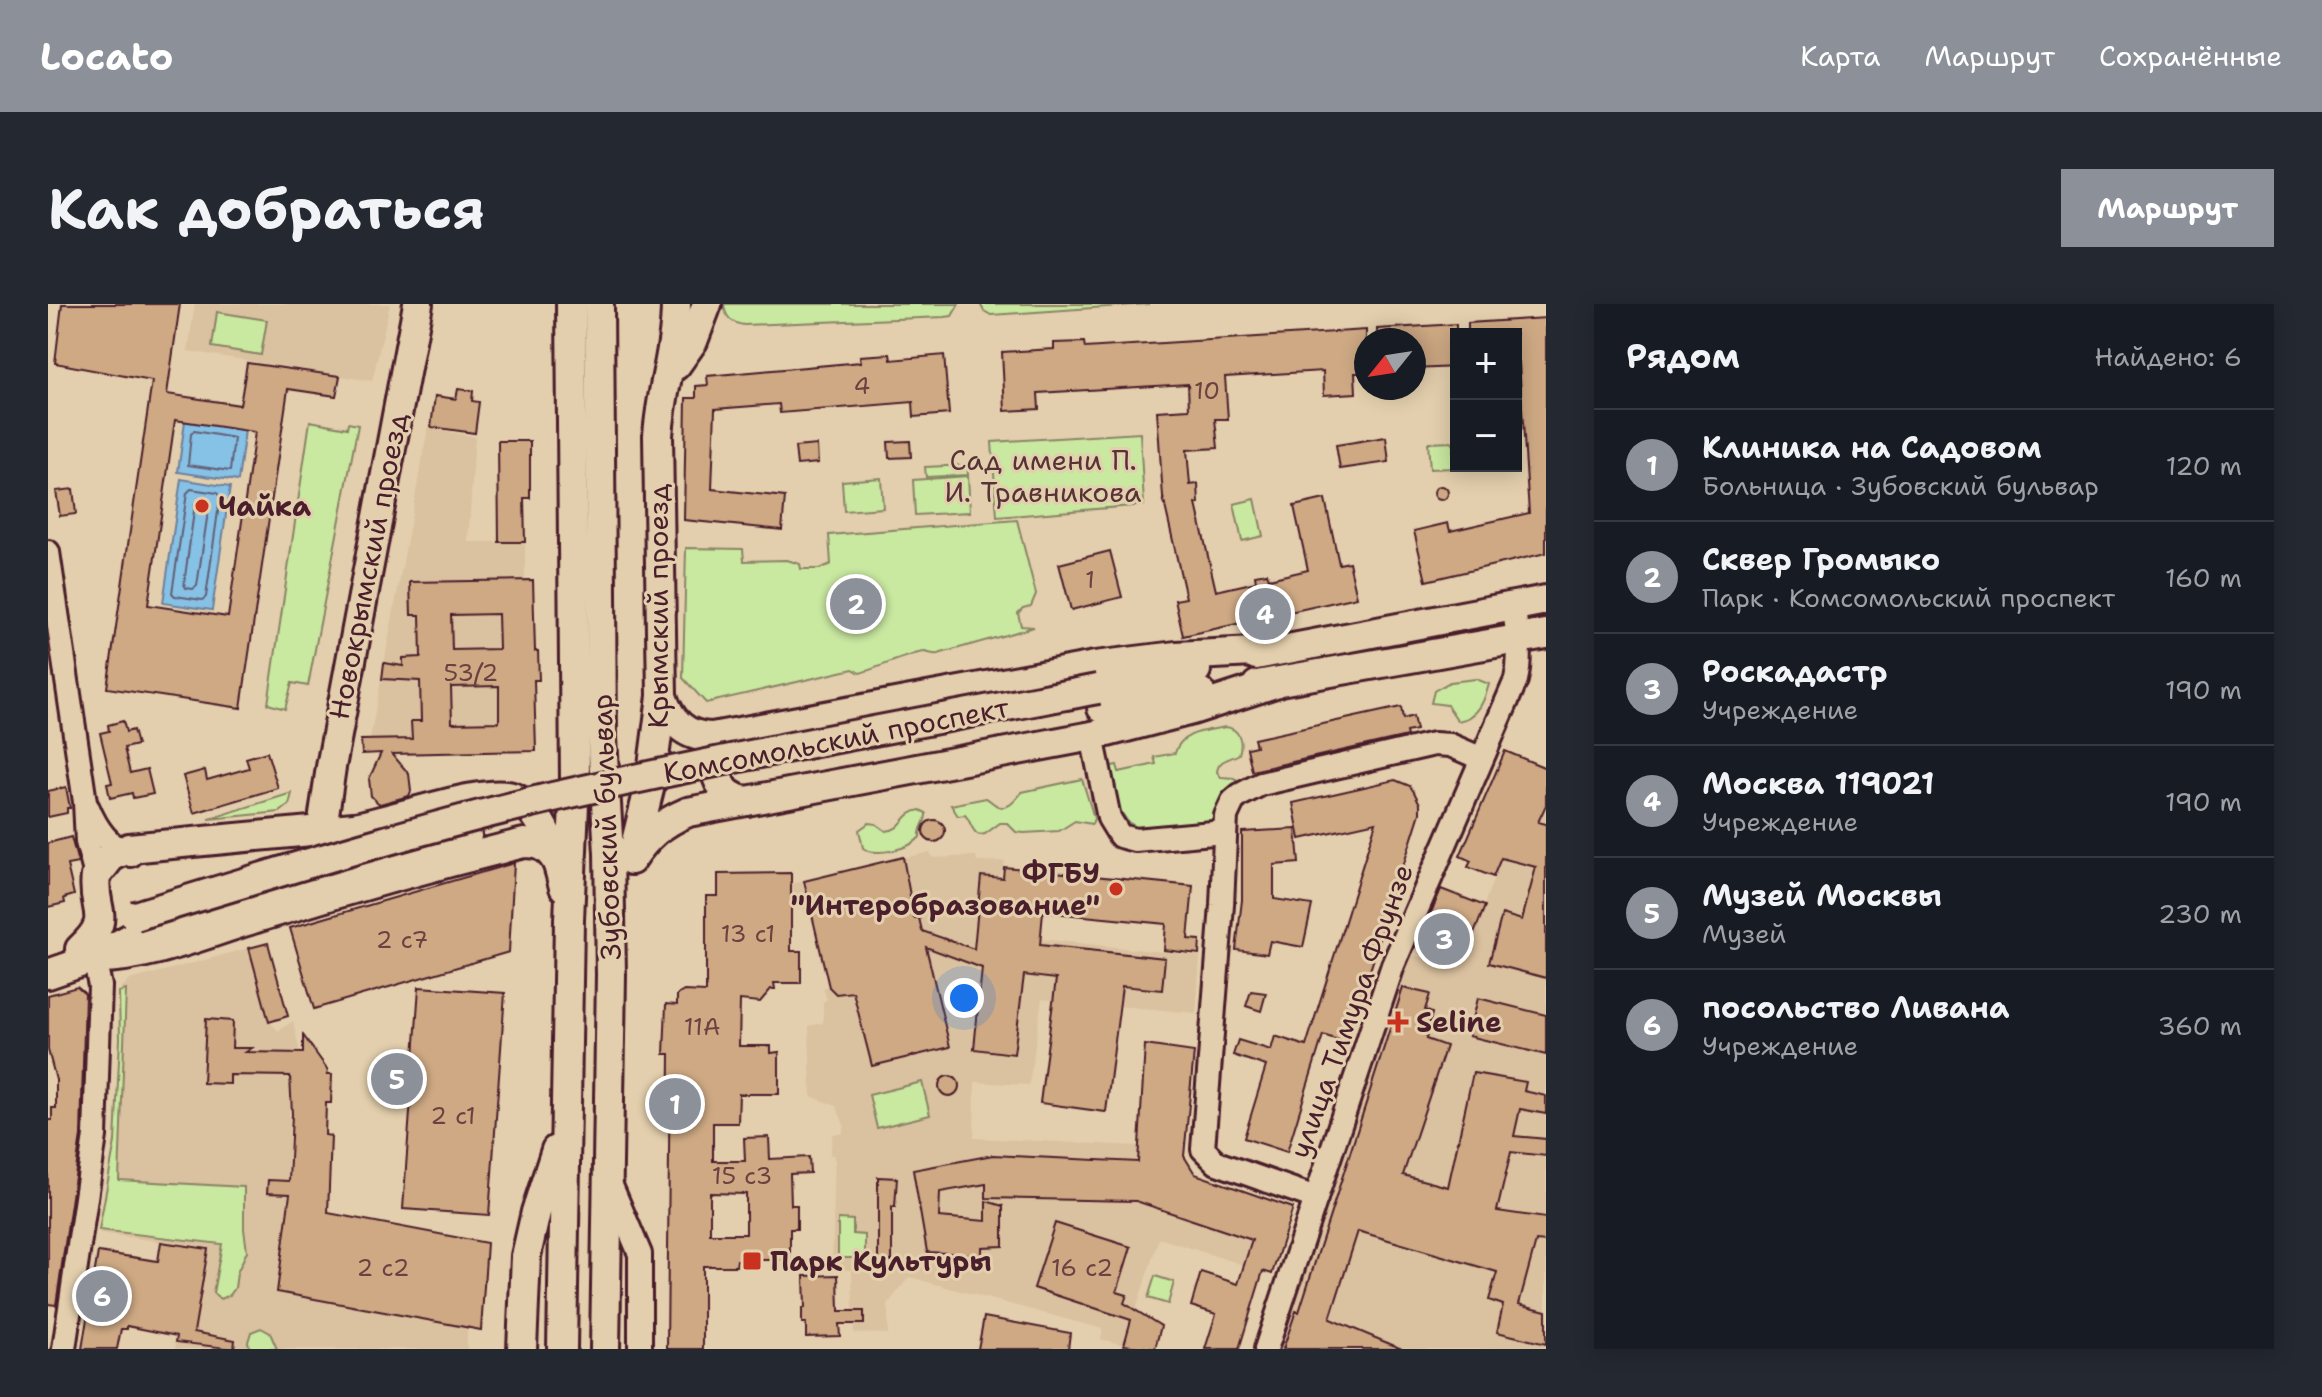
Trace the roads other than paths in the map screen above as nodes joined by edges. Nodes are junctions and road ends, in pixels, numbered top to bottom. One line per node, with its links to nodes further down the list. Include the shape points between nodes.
1 (418, 304): 21 (main road, Новокрымский проезд)
2 (571, 304): 27 (main road, Зубовский бульвар, via 575,780)
3 (599, 304): 29 (main road, Зубовский бульвар, via 602,738)
4 (676, 304): 6 (main road, Крымский проезд)
5 (707, 304): 6 (main road, via 693,341)
6 (669, 376): 14 (main road, Крымский проезд, via 658,436)
7 (48, 552): 20 (street)
8 (1546, 600): 9 (main road, Комсомольский проспект)
9 (1513, 605): 11 (street, улица Тимура Фрунзе); 12 (main road, Комсомольский проспект)
10 (1546, 634): 11 (main road, Комсомольский проспект)
11 (1518, 638): 13 (main road, Комсомольский проспект); 18 (street, улица Тимура Фрунзе, via 1516,680)
12 (1273, 651): 15 (main road, Комсомольский проспект); 16 (main road, via 1095,666)
13 (1275, 683): 15 (main road, Комсомольский проспект); 17 (main road)
14 (662, 696): 16 (main road, via 674,721 691,734); 24 (main road, Крымский проезд, via 651,781)
15 (1100, 699): 28 (main road, Комсомольский проспект, bridge, via 673,771 552,798 379,843)
16 (741, 733): 19 (main road, via 718,751 716,772 724,792)
17 (1092, 736): 19 (main road); 22 (street, via 1109,818 1120,836 1135,840)
18 (1480, 758): 22 (street, via 1434,744 1261,784 1233,801); 35 (street, улица Тимура Фрунзе, via 1393,965)
19 (747, 801): 24 (main road, via 688,812 665,823)
20 (85, 802): 23 (street, via 102,834); 26 (street)
21 (322, 828): 23 (main road); 25 (main road, via 381,823 501,794 515,797 534,814)
22 (1224, 832): 35 (street, via 1203,1149 1217,1163)
23 (134, 851): 26 (main road, via 104,864); 28 (main road, via 115,868 107,890 115,907)
24 (631, 860): 29 (main road, Крымский проезд)
25 (559, 864): 27 (main road); 30 (main road, via 547,848 524,843 139,953 113,959)
26 (96, 876): 30 (main road, via 99,923)
27 (569, 920): 33 (main road, Зубовский бульвар)
28 (137, 924): 30 (main road, Комсомольский проспект)
29 (610, 952): 34 (main road, Зубовский бульвар)
30 (87, 953): 31 (main road); 32 (main road); 36 (street, via 100,979 95,1136)
31 (48, 959)
32 (48, 974)
33 (566, 1116): 37 (main road, via 526,1256); 38 (main road, Зубовский бульвар)
34 (608, 1180): 39 (main road, Зубовский бульвар); 40 (street, via 640,1254)
35 (1316, 1198): 41 (street, улица Тимура Фрунзе)
36 (64, 1349)
37 (522, 1349)
38 (562, 1349)
39 (605, 1349)
40 (640, 1349)
41 (1266, 1349)

